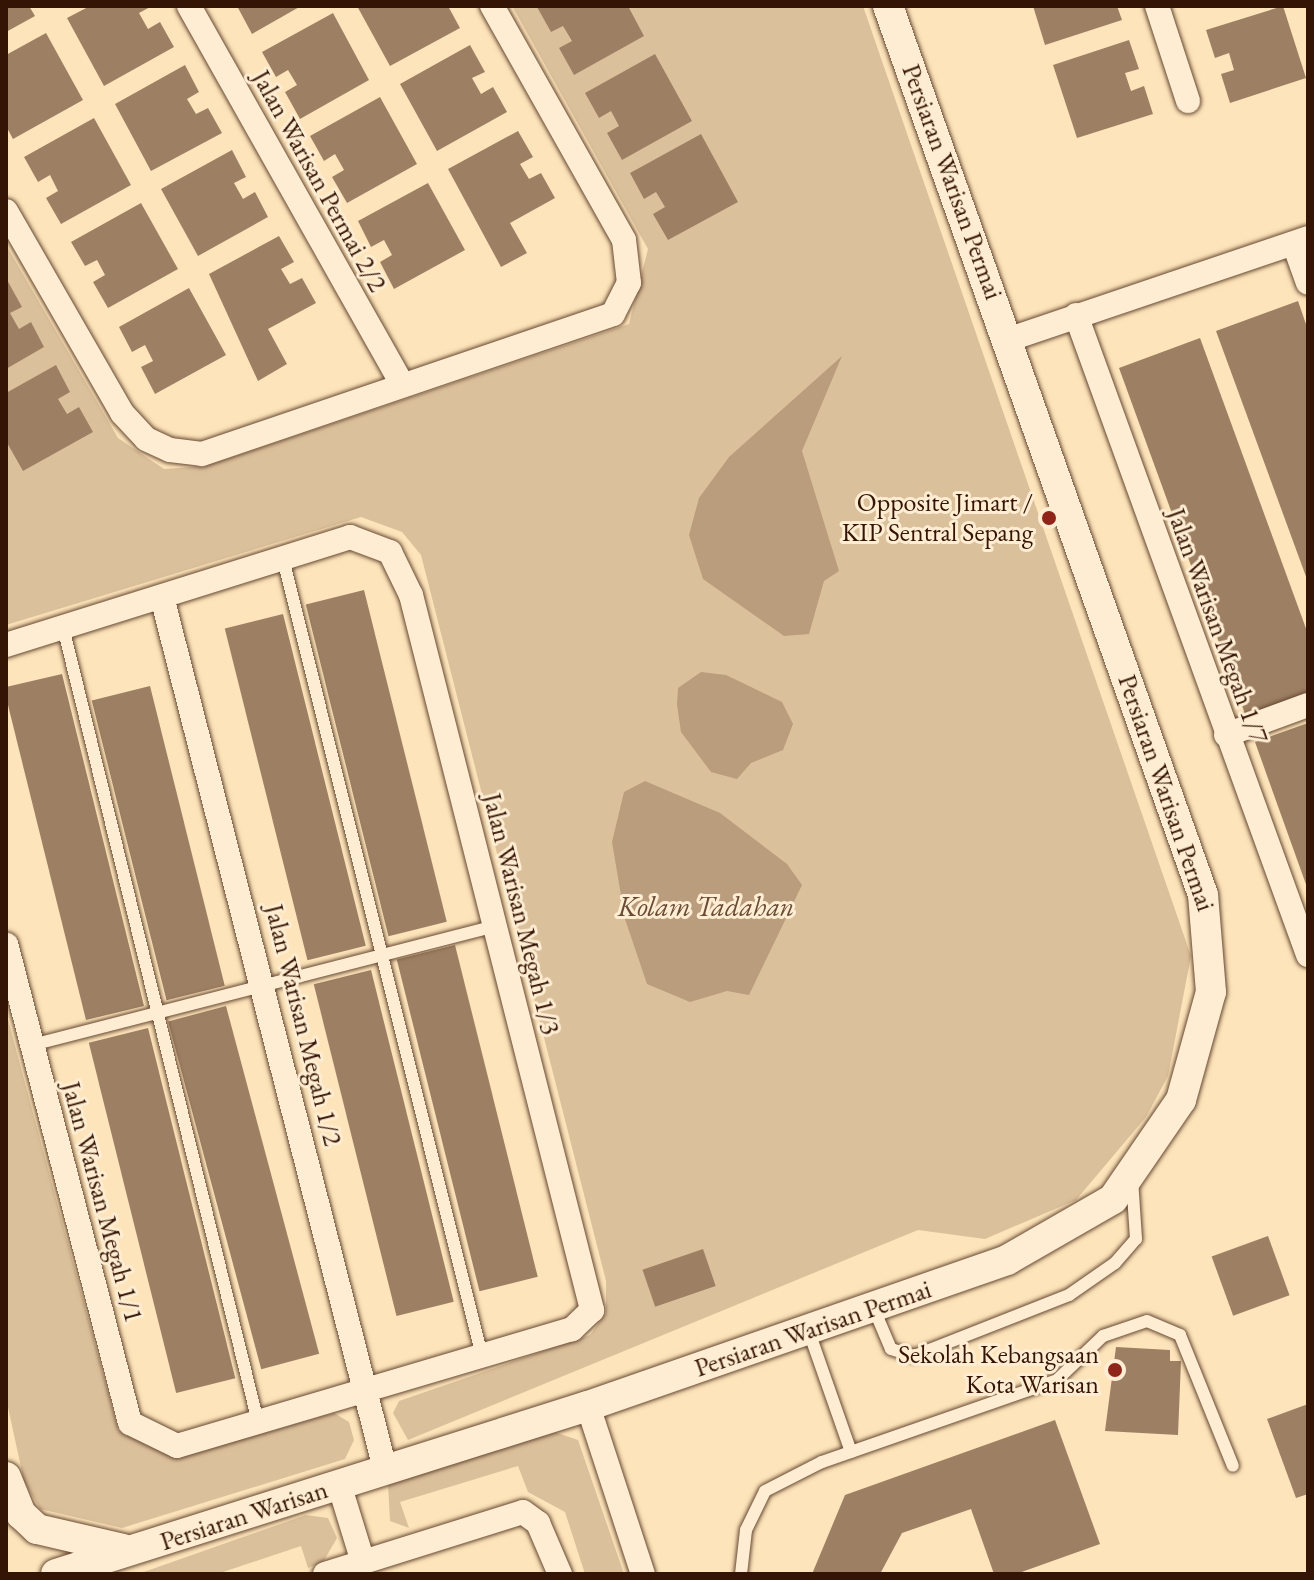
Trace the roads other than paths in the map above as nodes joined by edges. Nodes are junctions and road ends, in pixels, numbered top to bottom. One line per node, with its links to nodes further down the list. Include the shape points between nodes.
1 (189, 6): 11 (street, Jalan Warisan Permai 2/2)
2 (492, 6): 11 (street, via 624,240 629,283 613,314)
3 (888, 6): 10 (street, Persiaran Warisan Permai)
4 (1157, 6): 5 (street)
5 (1188, 101)
6 (6, 211): 11 (street, via 122,413 146,439 202,454)
7 (1301, 241): 8 (street); 9 (street)
8 (1308, 283)
9 (1076, 315): 10 (street); 17 (street, Jalan Warisan Megah 1/7)
10 (1010, 339): 25 (street, Persiaran Warisan Permai, via 1209,921 1211,992 1195,1069)
11 (401, 383)
12 (283, 559): 13 (street); 18 (street, Jalan Warisan Megah 1/3, via 350,537 390,552 401,566); 20 (lane)
13 (162, 597): 14 (street); 22 (street, Jalan Warisan Megah 1/2)
14 (63, 627): 15 (street); 23 (lane)
15 (6, 645)
16 (1308, 705): 17 (street)
17 (1226, 735): 21 (street, Jalan Warisan Megah 1/7)
18 (494, 926): 20 (lane); 28 (street, Jalan Warisan Megah 1/3, via 592,1310 572,1329)
19 (6, 945): 24 (street, Jalan Warisan Megah 1/1)
20 (384, 954): 22 (lane); 28 (lane)
21 (1308, 955)
22 (265, 985): 23 (lane); 29 (street, Jalan Warisan Megah 1/2)
23 (157, 1013): 24 (lane); 31 (lane)
24 (32, 1045): 31 (street, Jalan Warisan Megah 1/1, via 130,1423 177,1446)
25 (1132, 1176): 26 (street, Persiaran Warisan Permai, via 1098,1211 1043,1244); 26 (lane, via 1136,1239 1069,1295 914,1356 891,1349)
26 (874, 1309): 27 (street, Persiaran Warisan Permai)
27 (809, 1332): 30 (street, Persiaran Warisan Permai); 32 (lane)
28 (482, 1356): 29 (street)
29 (366, 1391): 31 (street); 34 (street, Jalan Warisan Megah 1/2)
30 (588, 1406): 34 (street, Persiaran Warisan Permai); 43 (street)
31 (258, 1422)
32 (851, 1452): 33 (lane, via 1057,1380 1103,1336 1147,1321 1180,1335); 44 (lane, via 765,1491 746,1530)
33 (1233, 1466)
34 (385, 1469): 36 (street, Persiaran Warisan Permai)
35 (6, 1477): 37 (street, via 21,1514 37,1529)
36 (339, 1484): 37 (street, Persiaran Warisan); 38 (street)
37 (137, 1551): 39 (street, Persiaran Warisan); 40 (street)
38 (378, 1564): 41 (street); 42 (street, via 523,1512 538,1523)
39 (56, 1574)
40 (103, 1574)
41 (325, 1574)
42 (560, 1574)
43 (643, 1574)
44 (741, 1574)

